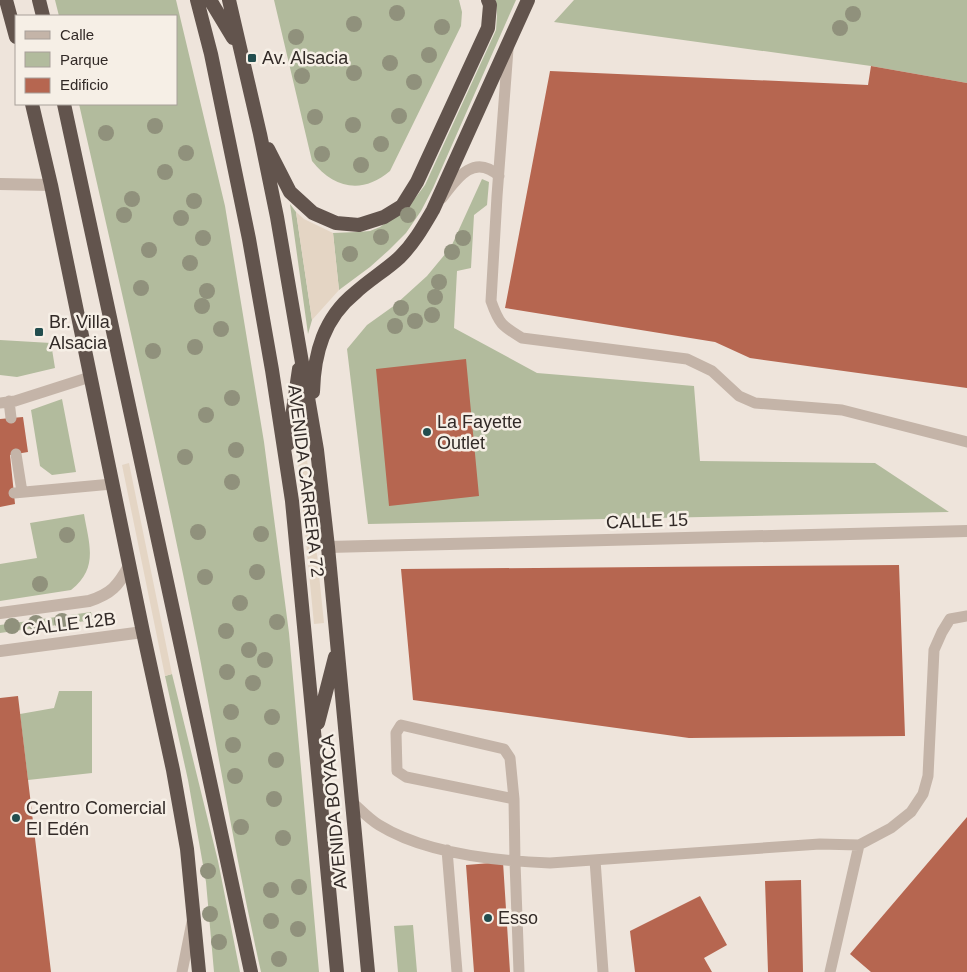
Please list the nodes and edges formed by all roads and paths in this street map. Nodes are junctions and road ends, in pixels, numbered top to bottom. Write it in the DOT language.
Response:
graph roads {
  1 [pos="6,0"];
  2 [pos="39,0"];
  3 [pos="197,0"];
  4 [pos="210,0"];
  5 [pos="229,0"];
  6 [pos="488,0"];
  7 [pos="528,0"];
  8 [pos="0,11"];
  9 [pos="43,15"];
  10 [pos="15,31"];
  11 [pos="15,33"];
  12 [pos="508,45"];
  13 [pos="240,49"];
  14 [pos="32,105"];
  15 [pos="64,105"];
  16 [pos="260,134"];
  17 [pos="499,176"];
  18 [pos="0,184"];
  19 [pos="51,186"];
  20 [pos="433,210"];
  21 [pos="301,356"];
  22 [pos="90,376"];
  23 [pos="5,402"];
  24 [pos="11,418"];
  25 [pos="967,442"];
  26 [pos="317,450"];
  27 [pos="16,454"];
  28 [pos="286,457"];
  29 [pos="112,484"];
  30 [pos="967,531"];
  31 [pos="328,546"];
  32 [pos="129,566"];
  33 [pos="0,613"];
  34 [pos="967,616"];
  35 [pos="143,632"];
  36 [pos="338,649"];
  37 [pos="0,651"];
  38 [pos="315,734"];
  39 [pos="514,799"];
  40 [pos="352,802"];
  41 [pos="860,845"];
  42 [pos="447,850"];
  43 [pos="595,860"];
  44 [pos="515,862"];
  45 [pos="194,911"];
  46 [pos="182,972"];
  47 [pos="200,972"];
  48 [pos="251,972"];
  49 [pos="337,972"];
  50 [pos="368,972"];
  51 [pos="457,972"];
  52 [pos="520,972"];
  53 [pos="603,972"];
  54 [pos="830,972"];
  1 -- 10 [label="highway"];
  2 -- 9 [label="highway"];
  3 -- 28 [label="highway, AVENIDA CARRERA 72"];
  4 -- 13 [label="highway"];
  5 -- 13 [label="highway, AVENIDA CARRERA 72"];
  6 -- 16 [label="highway"];
  7 -- 12 [label="highway"];
  8 -- 11 [label="highway"];
  12 -- 17 [label="lane"];
  12 -- 20 [label="highway"];
  13 -- 16 [label="highway, AVENIDA CARRERA 72"];
  14 -- 19 [label="highway"];
  15 -- 48 [label="highway"];
  16 -- 21 [label="highway, AVENIDA CARRERA 72"];
  17 -- 20 [label="lane"];
  17 -- 25 [label="lane"];
  18 -- 19 [label="street"];
  19 -- 22 [label="highway"];
  20 -- 26 [label="highway"];
  21 -- 26 [label="highway, AVENIDA CARRERA 72"];
  21 -- 28 [label="highway"];
  22 -- 23 [label="lane"];
  22 -- 29 [label="highway"];
  23 -- 24 [label="lane"];
  26 -- 31 [label="highway, AVENIDA CARRERA 72"];
  27 -- 29 [label="lane"];
  28 -- 38 [label="highway, AVENIDA CARRERA 72"];
  29 -- 32 [label="highway"];
  30 -- 31 [label="street, CALLE 15"];
  31 -- 36 [label="highway, AVENIDA CARRERA 72"];
  32 -- 33 [label="street, CALLE 12B"];
  32 -- 35 [label="highway"];
  34 -- 41 [label="lane"];
  35 -- 37 [label="street, CALLE 12B"];
  35 -- 45 [label="highway"];
  36 -- 38 [label="highway"];
  36 -- 40 [label="highway, AVENIDA BOYACA"];
  38 -- 49 [label="highway, AVENIDA CARRERA 72"];
  39 -- 39 [label="lane"];
  39 -- 44 [label="lane"];
  40 -- 42 [label="lane"];
  40 -- 50 [label="highway, AVENIDA BOYACA"];
  41 -- 43 [label="lane"];
  41 -- 54 [label="lane"];
  42 -- 44 [label="lane"];
  42 -- 51 [label="lane"];
  43 -- 44 [label="lane"];
  43 -- 53 [label="lane"];
  44 -- 52 [label="lane"];
  45 -- 46 [label="lane"];
  45 -- 47 [label="highway"];
}
